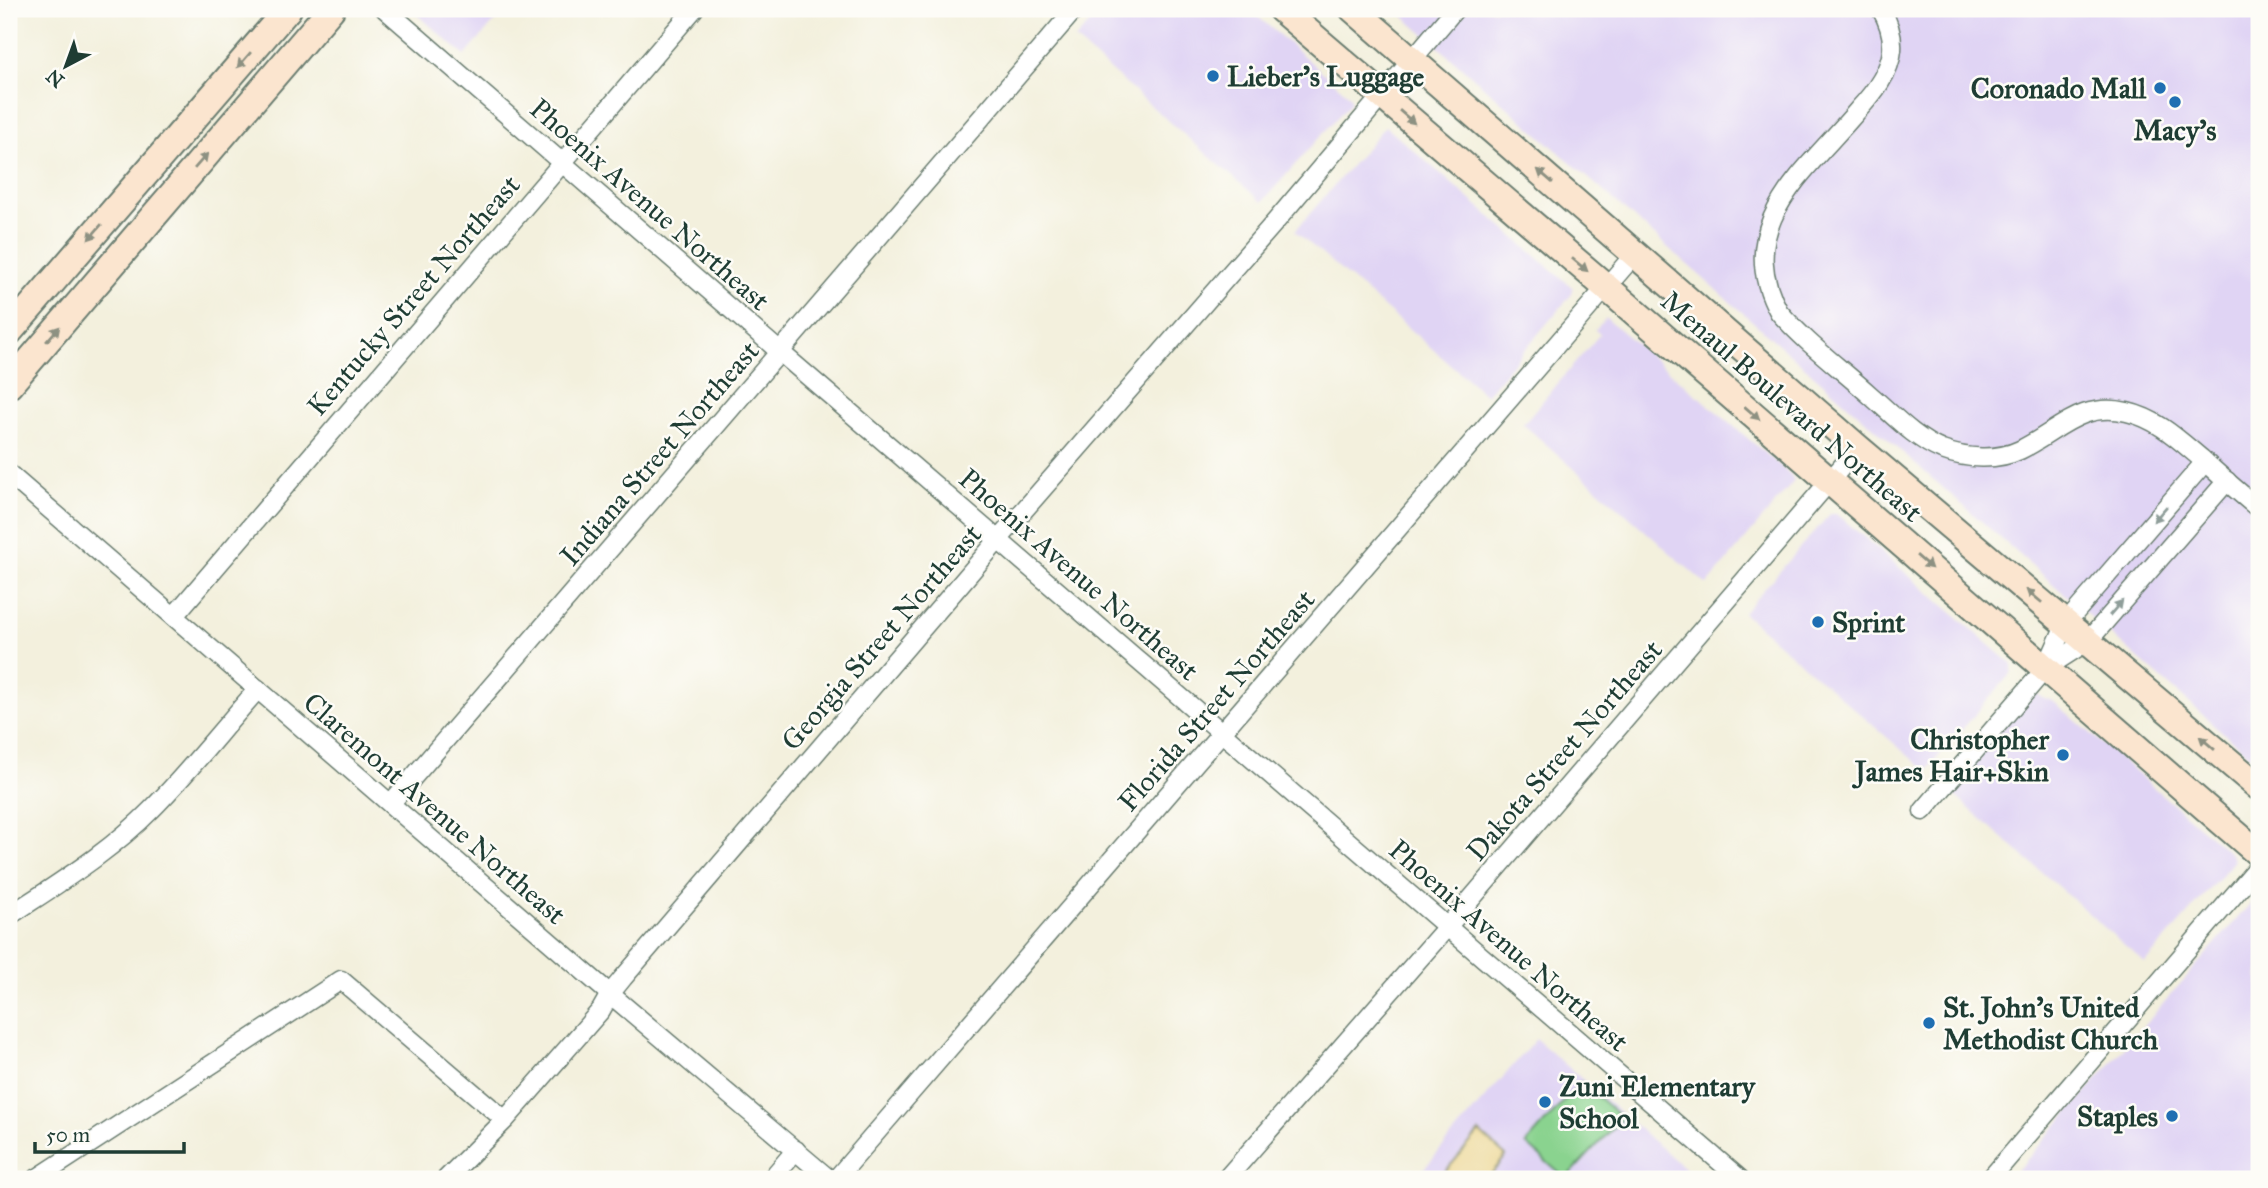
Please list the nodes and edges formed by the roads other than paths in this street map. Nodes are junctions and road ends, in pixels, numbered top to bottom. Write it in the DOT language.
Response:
graph roads {
  1 [pos="288,9"];
  2 [pos="331,9"];
  3 [pos="385,9"];
  4 [pos="694,9"];
  5 [pos="1075,9"];
  6 [pos="1281,9"];
  7 [pos="1353,9"];
  8 [pos="1455,9"];
  9 [pos="1881,9"];
  10 [pos="1412,59"];
  11 [pos="1381,95"];
  12 [pos="561,162"];
  13 [pos="1634,255"];
  14 [pos="1606,287"];
  15 [pos="9,331"];
  16 [pos="780,352"];
  17 [pos="9,385"];
  18 [pos="1858,448"];
  19 [pos="2205,462"];
  20 [pos="9,474"];
  21 [pos="1830,481"];
  22 [pos="2227,481"];
  23 [pos="2259,509"];
  24 [pos="999,540"];
  25 [pos="173,616"];
  26 [pos="2066,623"];
  27 [pos="2088,641"];
  28 [pos="2046,668"];
  29 [pos="258,689"];
  30 [pos="1223,733"];
  31 [pos="2259,787"];
  32 [pos="391,803"];
  33 [pos="1923,811"];
  34 [pos="2259,854"];
  35 [pos="2259,866"];
  36 [pos="9,916"];
  37 [pos="1447,927"];
  38 [pos="610,994"];
  39 [pos="505,1120"];
  40 [pos="796,1150"];
  41 [pos="36,1179"];
  42 [pos="446,1179"];
  43 [pos="771,1179"];
  44 [pos="829,1179"];
  45 [pos="836,1179"];
  46 [pos="1226,1179"];
  47 [pos="1740,1179"];
  48 [pos="1990,1179"];
  1 -- 15 [label="main road, one-way"];
  17 -- 2 [label="main road, one-way"];
  3 -- 12 [label="street, Phoenix Avenue Northeast"];
  4 -- 12 [label="street, Kentucky Street Northeast"];
  5 -- 16 [label="street, Indiana Street Northeast"];
  6 -- 11 [label="main road, Menaul Boulevard Northeast"];
  7 -- 10 [label="main road, Menaul Boulevard Northeast"];
  8 -- 10 [label="street, Georgia Street Northeast"];
  9 -- 19 [label="street"];
  10 -- 11 [label="street, Georgia Street Northeast"];
  13 -- 10 [label="main road, Menaul Boulevard Northeast, one-way"];
  11 -- 14 [label="main road, Menaul Boulevard Northeast, one-way"];
  11 -- 24 [label="street, Georgia Street Northeast"];
  12 -- 16 [label="street, Phoenix Avenue Northeast"];
  12 -- 25 [label="street, Kentucky Street Northeast"];
  13 -- 14 [label="street, Florida Street Northeast"];
  13 -- 18 [label="main road, Menaul Boulevard Northeast"];
  14 -- 21 [label="main road, Menaul Boulevard Northeast, one-way"];
  14 -- 30 [label="street, Florida Street Northeast"];
  16 -- 24 [label="street, Phoenix Avenue Northeast"];
  16 -- 32 [label="street, Indiana Street Northeast"];
  18 -- 21 [label="street, Dakota Street Northeast"];
  26 -- 18 [label="main road, Menaul Boulevard Northeast, one-way"];
  19 -- 22 [label="street"];
  19 -- 26 [label="street, one-way"];
  20 -- 25 [label="street, Claremont Avenue Northeast"];
  21 -- 28 [label="main road, Menaul Boulevard Northeast, one-way"];
  21 -- 37 [label="street, Dakota Street Northeast"];
  22 -- 23 [label="street"];
  27 -- 22 [label="street, one-way"];
  24 -- 30 [label="street, Phoenix Avenue Northeast"];
  24 -- 38 [label="street, Georgia Street Northeast"];
  25 -- 29 [label="street, Claremont Avenue Northeast"];
  26 -- 27 [label="main road, Menaul Boulevard Northeast"];
  26 -- 28 [label="street"];
  27 -- 28 [label="street"];
  31 -- 27 [label="main road, Menaul Boulevard Northeast, one-way"];
  28 -- 33 [label="street"];
  28 -- 34 [label="main road, Menaul Boulevard Northeast"];
  29 -- 32 [label="street, Claremont Avenue Northeast"];
  29 -- 36 [label="street"];
  30 -- 37 [label="street, Phoenix Avenue Northeast"];
  30 -- 45 [label="street, Florida Street Northeast"];
  32 -- 38 [label="street, Claremont Avenue Northeast"];
  35 -- 48 [label="street"];
  37 -- 46 [label="street, Dakota Street Northeast"];
  37 -- 47 [label="street, Phoenix Avenue Northeast"];
  38 -- 39 [label="street, Georgia Street Northeast"];
  38 -- 40 [label="street, Claremont Avenue Northeast"];
  39 -- 41 [label="street"];
  39 -- 42 [label="street, Georgia Street Northeast"];
  40 -- 43 [label="street"];
  40 -- 44 [label="street, Claremont Avenue Northeast"];
}
